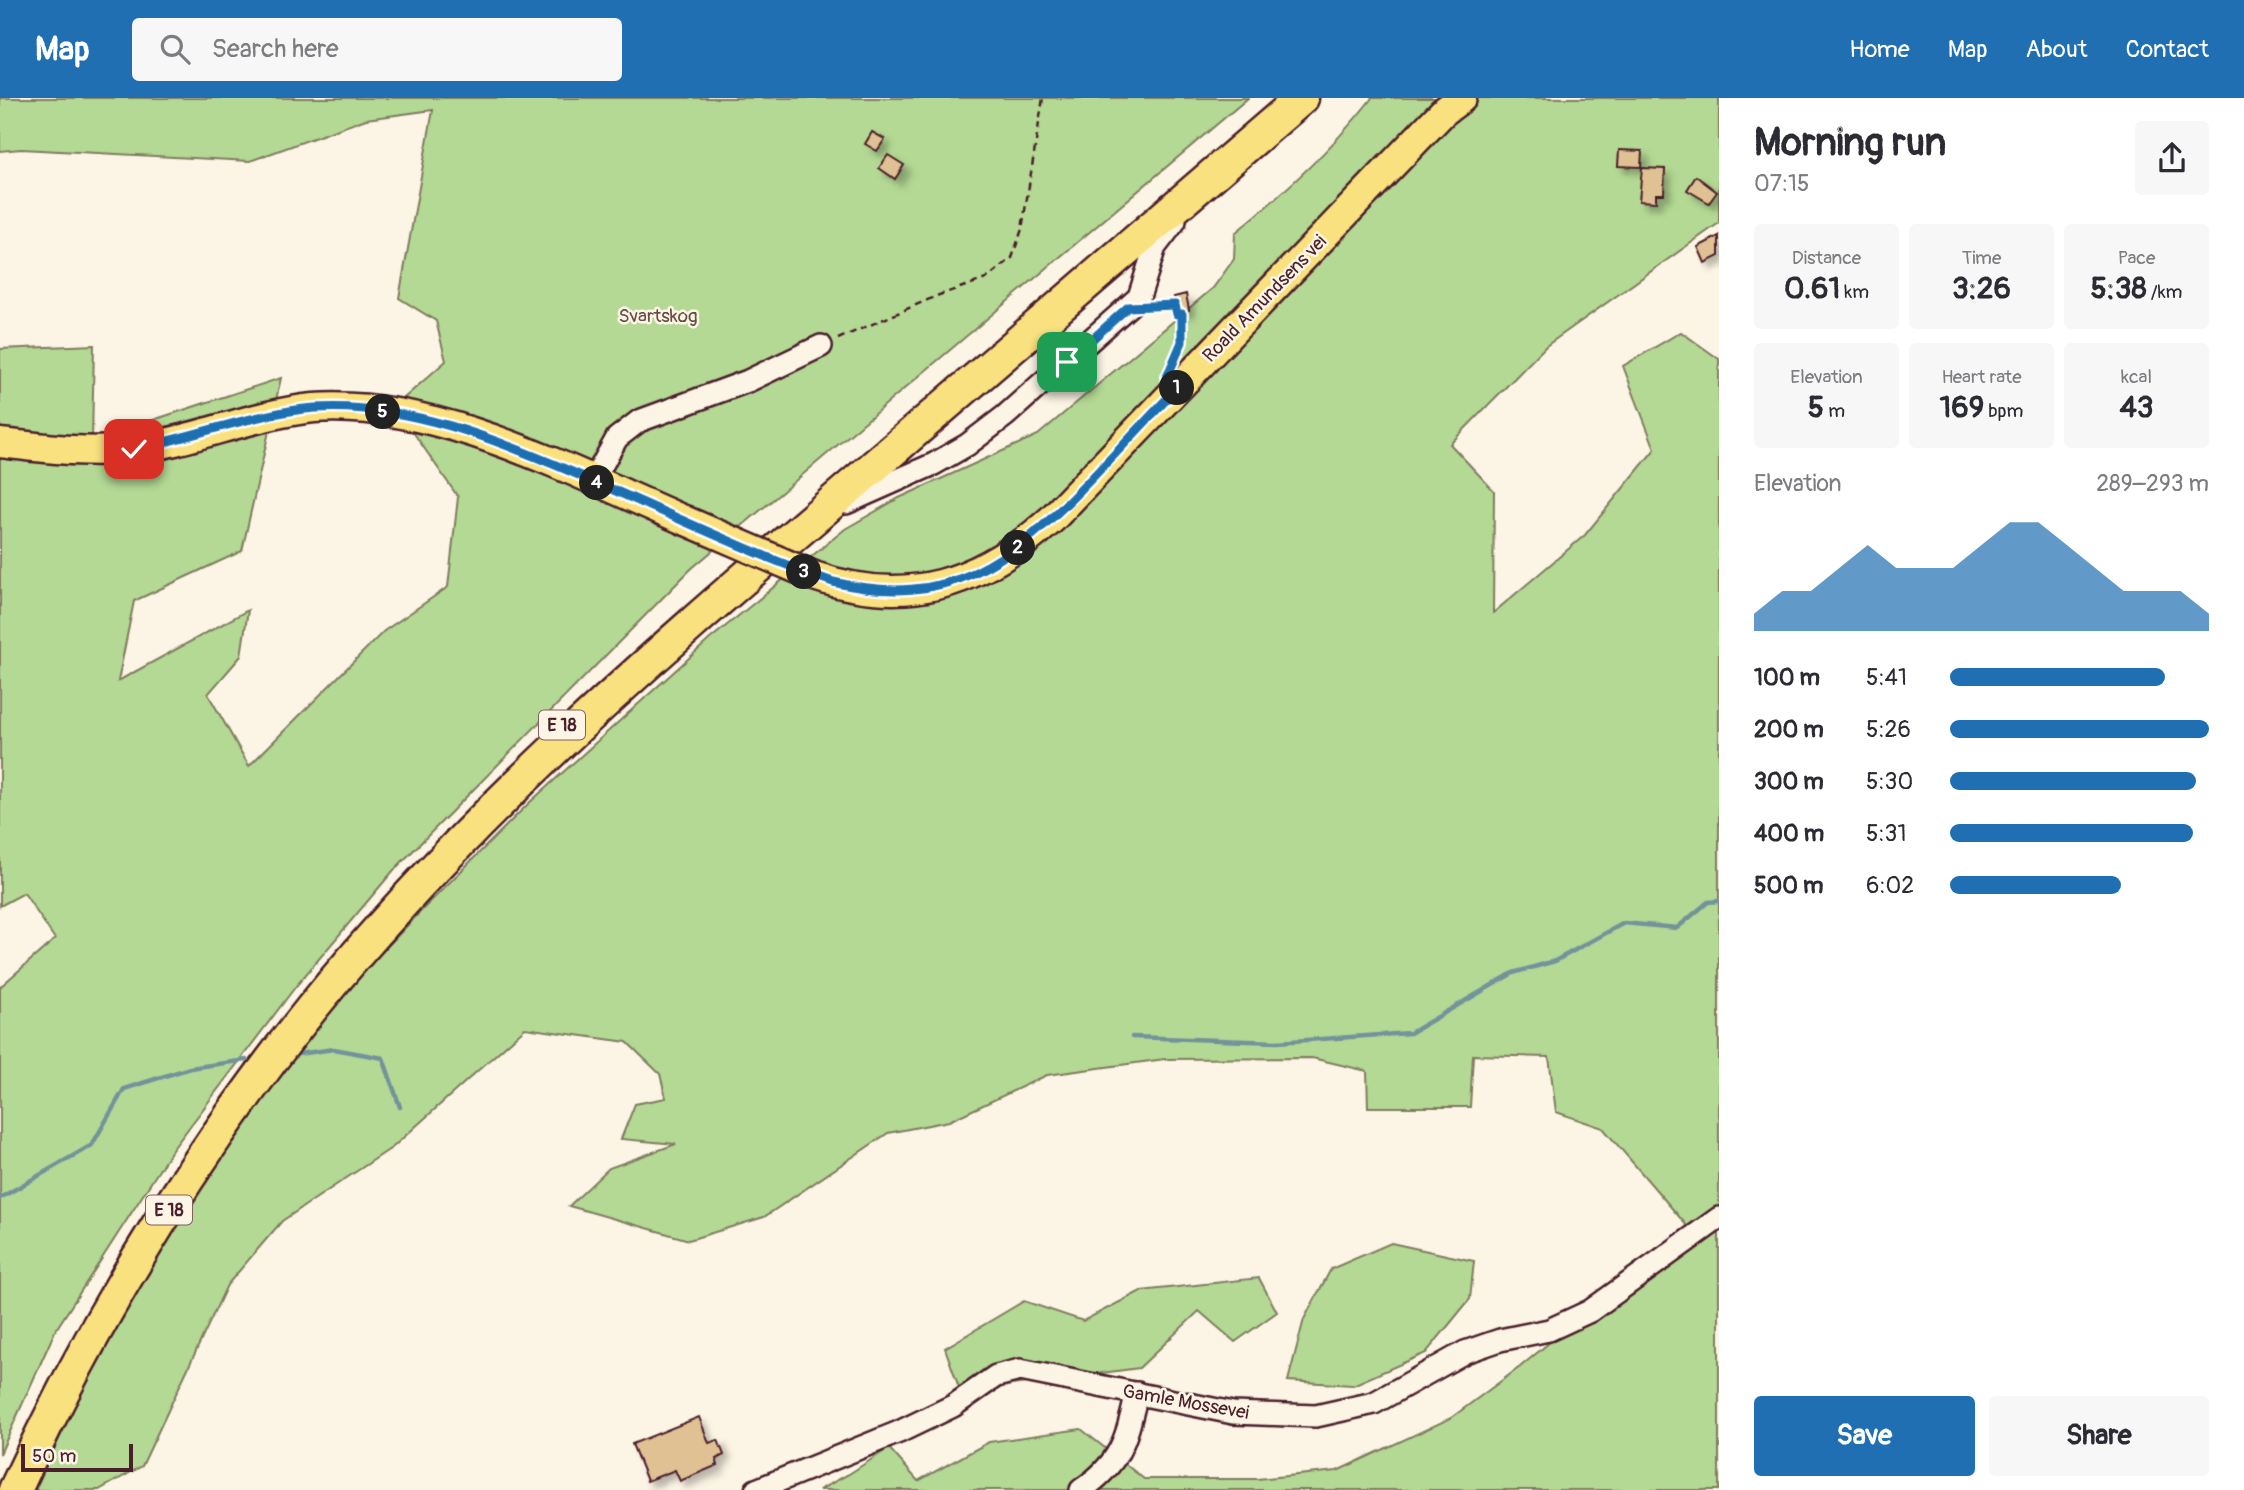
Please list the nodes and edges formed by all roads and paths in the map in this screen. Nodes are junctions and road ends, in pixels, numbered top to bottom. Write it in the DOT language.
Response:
graph roads {
  1 [pos="1043,98"];
  2 [pos="1281,98"];
  3 [pos="1302,98"];
  4 [pos="1462,98"];
  5 [pos="1224,165"];
  6 [pos="1128,307"];
  7 [pos="821,346"];
  8 [pos="1177,388"];
  9 [pos="0,443"];
  10 [pos="593,481"];
  11 [pos="812,519"];
  12 [pos="1719,1218"];
  13 [pos="1137,1393"];
  14 [pos="1,1490"];
  15 [pos="15,1490"];
  16 [pos="756,1490"];
  17 [pos="1081,1490"];
  1 -- 7 [label="path"];
  2 -- 14 [label="highway, E 18"];
  3 -- 5 [label="highway, E 18"];
  4 -- 8 [label="main road, Roald Amundsens vei"];
  5 -- 6 [label="street"];
  5 -- 11 [label="highway, E 18"];
  6 -- 8 [label="path"];
  6 -- 11 [label="street"];
  7 -- 10 [label="street"];
  8 -- 10 [label="main road, Roald Amundsens vei, bridge"];
  9 -- 10 [label="main road, Roald Amundsens vei"];
  11 -- 15 [label="highway, E 18"];
  12 -- 13 [label="street, Gamle Mossevei"];
  13 -- 16 [label="street, Gamle Mossevei"];
  13 -- 17 [label="street"];
}
